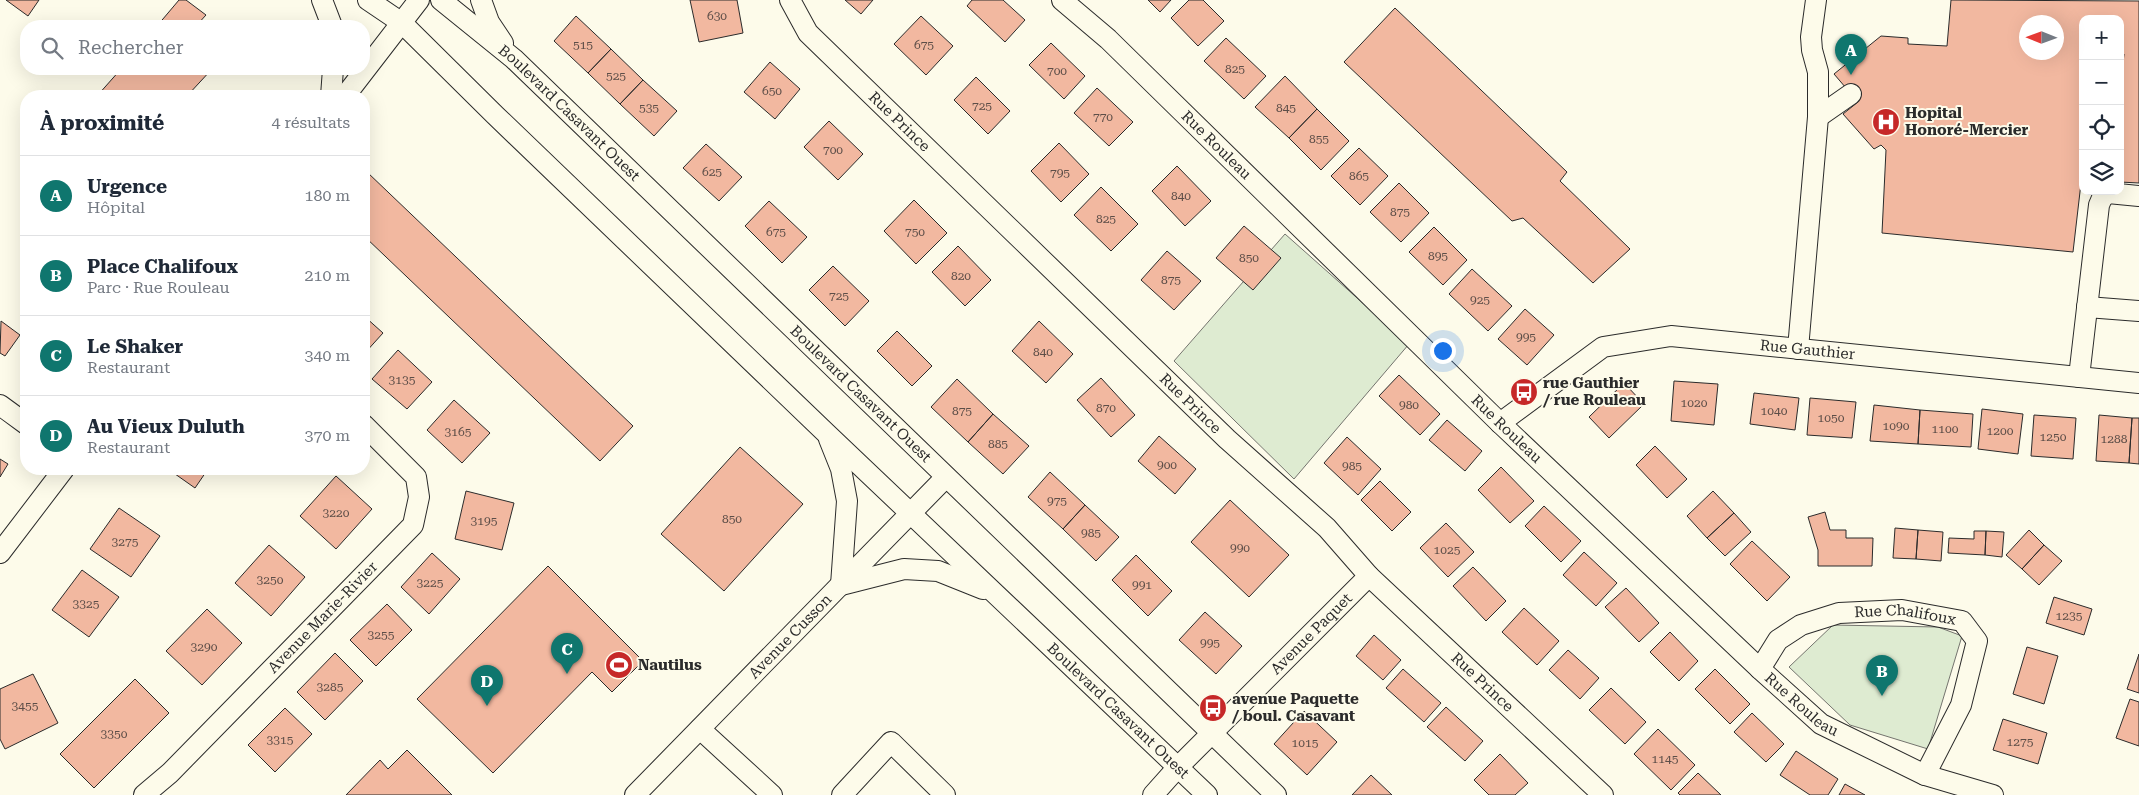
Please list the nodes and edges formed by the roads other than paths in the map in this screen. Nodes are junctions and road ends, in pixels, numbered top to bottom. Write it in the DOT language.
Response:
graph roads {
  1 [pos="322,0"];
  2 [pos="368,0"];
  3 [pos="419,0"];
  4 [pos="441,0"];
  5 [pos="481,0"];
  6 [pos="790,0"];
  7 [pos="1062,0"];
  8 [pos="1816,0"];
  9 [pos="330,20"];
  10 [pos="402,23"];
  11 [pos="514,59"];
  12 [pos="370,64"];
  13 [pos="333,75"];
  14 [pos="361,75"];
  15 [pos="331,90"];
  16 [pos="350,90"];
  17 [pos="1851,94"];
  18 [pos="1818,117"];
  19 [pos="2139,196"];
  20 [pos="2087,307"];
  21 [pos="2139,311"];
  22 [pos="1798,349"];
  23 [pos="2079,377"];
  24 [pos="2139,383"];
  25 [pos="0,405"];
  26 [pos="20,420"];
  27 [pos="1500,423"];
  28 [pos="370,431"];
  29 [pos="826,433"];
  30 [pos="59,475"];
  31 [pos="946,477"];
  32 [pos="910,513"];
  33 [pos="0,553"];
  34 [pos="1369,576"];
  35 [pos="841,584"];
  36 [pos="994,593"];
  37 [pos="1760,670"];
  38 [pos="700,729"];
  39 [pos="1212,733"];
  40 [pos="1178,767"];
  41 [pos="1925,775"];
  42 [pos="144,795"];
  43 [pos="635,795"];
  44 [pos="772,795"];
  45 [pos="842,795"];
  46 [pos="945,795"];
  47 [pos="1153,795"];
  48 [pos="1206,795"];
  49 [pos="1276,795"];
  50 [pos="1603,795"];
  51 [pos="1993,795"];
  1 -- 9 [label="street"];
  2 -- 10 [label="street, Boulevard Casavant Ouest"];
  3 -- 10 [label="street"];
  4 -- 11 [label="street, Boulevard Casavant Ouest"];
  5 -- 11 [label="street"];
  6 -- 34 [label="street, Rue Prince"];
  7 -- 27 [label="street, Rue Rouleau"];
  8 -- 18 [label="street"];
  10 -- 12 [label="street"];
  10 -- 29 [label="street, Boulevard Casavant Ouest"];
  11 -- 31 [label="street, Boulevard Casavant Ouest"];
  13 -- 15 [label="street"];
  14 -- 16 [label="street"];
  17 -- 18 [label="street"];
  18 -- 22 [label="street"];
  19 -- 20 [label="street"];
  20 -- 21 [label="street"];
  20 -- 23 [label="street"];
  22 -- 23 [label="street, Rue Gauthier"];
  22 -- 27 [label="street, Rue Gauthier"];
  23 -- 24 [label="street, Rue Gauthier"];
  25 -- 26 [label="street"];
  27 -- 37 [label="street, Rue Rouleau"];
  28 -- 42 [label="street, Avenue Marie-Rivier"];
  29 -- 32 [label="street, Boulevard Casavant Ouest"];
  29 -- 35 [label="street"];
  30 -- 33 [label="street"];
  31 -- 32 [label="street, Avenue Cusson"];
  31 -- 39 [label="street, Boulevard Casavant Ouest"];
  32 -- 35 [label="street, Avenue Cusson"];
  32 -- 36 [label="street, Boulevard Casavant Ouest"];
  34 -- 39 [label="street, Avenue Paquet"];
  34 -- 50 [label="street, Rue Prince"];
  35 -- 36 [label="street"];
  35 -- 38 [label="street, Avenue Cusson"];
  36 -- 40 [label="street, Boulevard Casavant Ouest"];
  37 -- 41 [label="street, Rue Rouleau"];
  37 -- 41 [label="street, Rue Chalifoux"];
  38 -- 43 [label="street, Avenue Cusson"];
  38 -- 44 [label="street"];
  39 -- 40 [label="street, Avenue Paquet"];
  39 -- 49 [label="street, Boulevard Casavant Ouest"];
  40 -- 47 [label="street, Avenue Paquet"];
  40 -- 48 [label="street, Boulevard Casavant Ouest"];
  41 -- 51 [label="street, Rue Rouleau"];
  45 -- 46 [label="street"];
}
